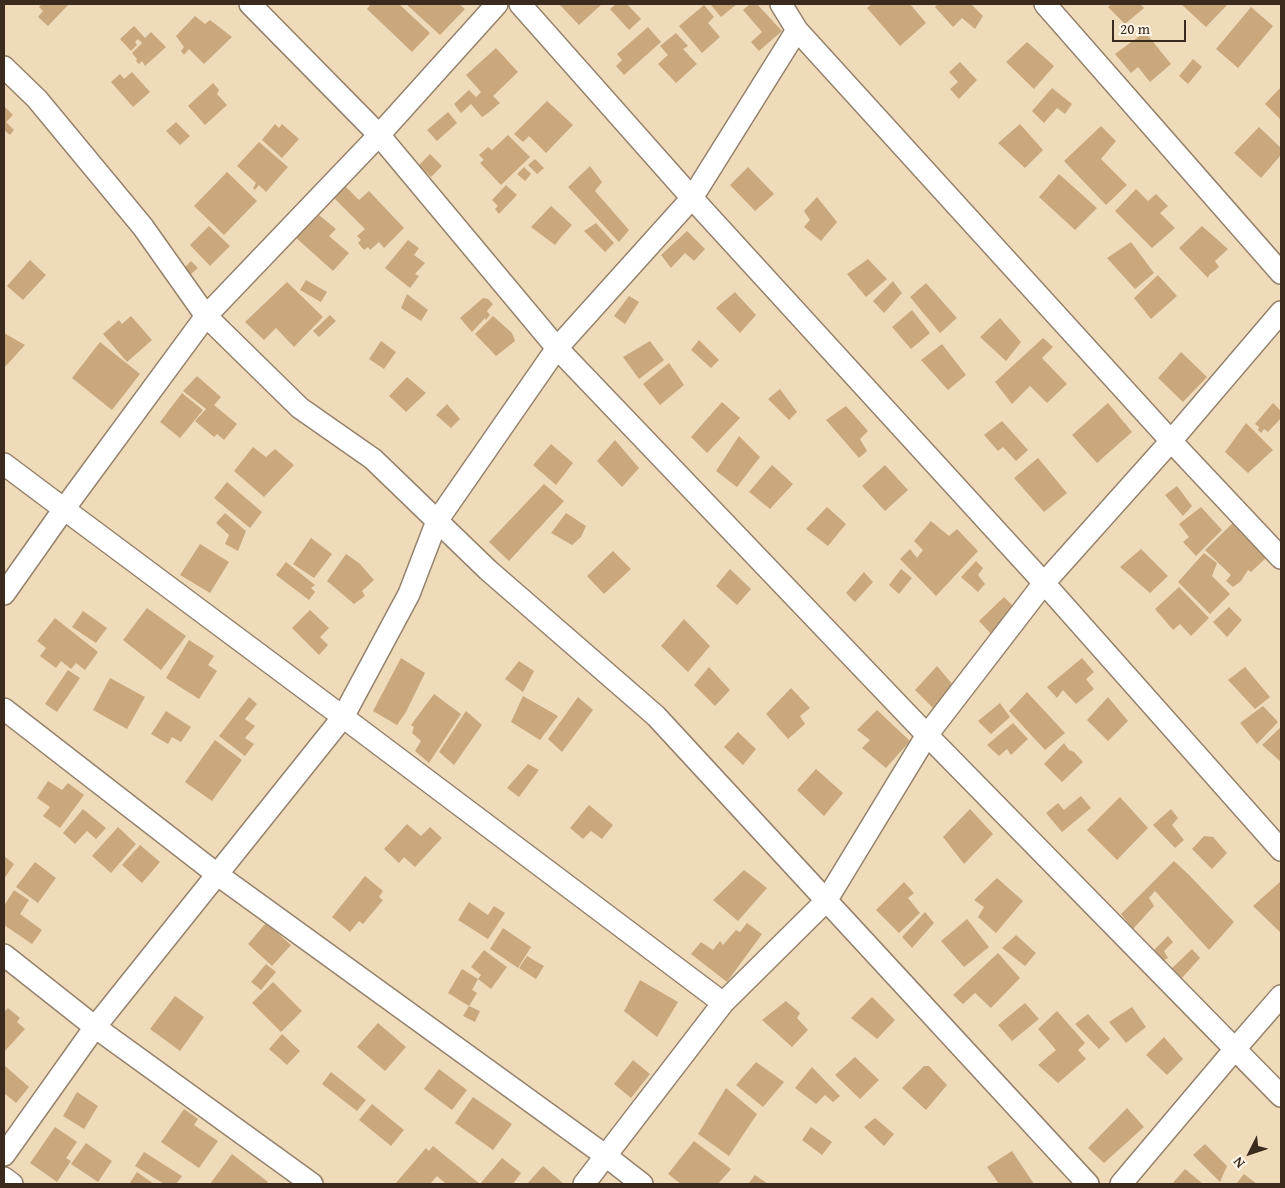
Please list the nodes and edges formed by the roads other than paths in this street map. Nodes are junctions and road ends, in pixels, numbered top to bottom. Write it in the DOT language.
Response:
graph roads {
  1 [pos="250,4"];
  2 [pos="497,4"];
  3 [pos="520,4"];
  4 [pos="781,4"];
  5 [pos="1045,4"];
  6 [pos="797,30"];
  7 [pos="4,68"];
  8 [pos="379,135"];
  9 [pos="692,198"];
  10 [pos="1281,273"];
  11 [pos="1281,312"];
  12 [pos="206,316"];
  13 [pos="557,348"];
  14 [pos="1171,440"];
  15 [pos="4,464"];
  16 [pos="64,509"];
  17 [pos="437,522"];
  18 [pos="1281,558"];
  19 [pos="1044,583"];
  20 [pos="4,594"];
  21 [pos="4,709"];
  22 [pos="343,717"];
  23 [pos="927,735"];
  24 [pos="1281,850"];
  25 [pos="218,874"];
  26 [pos="826,901"];
  27 [pos="4,955"];
  28 [pos="1281,996"];
  29 [pos="723,1004"];
  30 [pos="95,1027"];
  31 [pos="1234,1049"];
  32 [pos="1281,1096"];
  33 [pos="4,1155"];
  34 [pos="606,1156"];
  35 [pos="4,1178"];
  36 [pos="12,1184"];
  37 [pos="312,1184"];
  38 [pos="584,1184"];
  39 [pos="642,1184"];
  40 [pos="1088,1184"];
  41 [pos="1121,1184"];
  1 -- 8 [label="street"];
  2 -- 8 [label="street"];
  3 -- 9 [label="street"];
  4 -- 6 [label="street"];
  5 -- 10 [label="street"];
  6 -- 9 [label="street"];
  6 -- 14 [label="street"];
  7 -- 12 [label="street"];
  8 -- 12 [label="street"];
  8 -- 13 [label="street"];
  9 -- 13 [label="street"];
  9 -- 19 [label="street"];
  11 -- 14 [label="street"];
  12 -- 16 [label="street"];
  12 -- 17 [label="street"];
  13 -- 17 [label="street"];
  13 -- 23 [label="street"];
  14 -- 18 [label="street"];
  14 -- 19 [label="street"];
  15 -- 16 [label="street"];
  16 -- 20 [label="street"];
  16 -- 22 [label="street"];
  17 -- 22 [label="street"];
  17 -- 26 [label="street"];
  19 -- 23 [label="street"];
  19 -- 24 [label="street"];
  21 -- 25 [label="street"];
  22 -- 25 [label="street"];
  22 -- 29 [label="street"];
  23 -- 26 [label="street"];
  23 -- 31 [label="street"];
  25 -- 30 [label="street"];
  25 -- 34 [label="street"];
  26 -- 29 [label="street"];
  26 -- 40 [label="street"];
  27 -- 30 [label="street"];
  28 -- 31 [label="street"];
  29 -- 34 [label="street"];
  30 -- 33 [label="street"];
  30 -- 37 [label="street"];
  31 -- 32 [label="street"];
  31 -- 41 [label="street"];
  34 -- 38 [label="street"];
  34 -- 39 [label="street"];
  35 -- 36 [label="street"];
}
